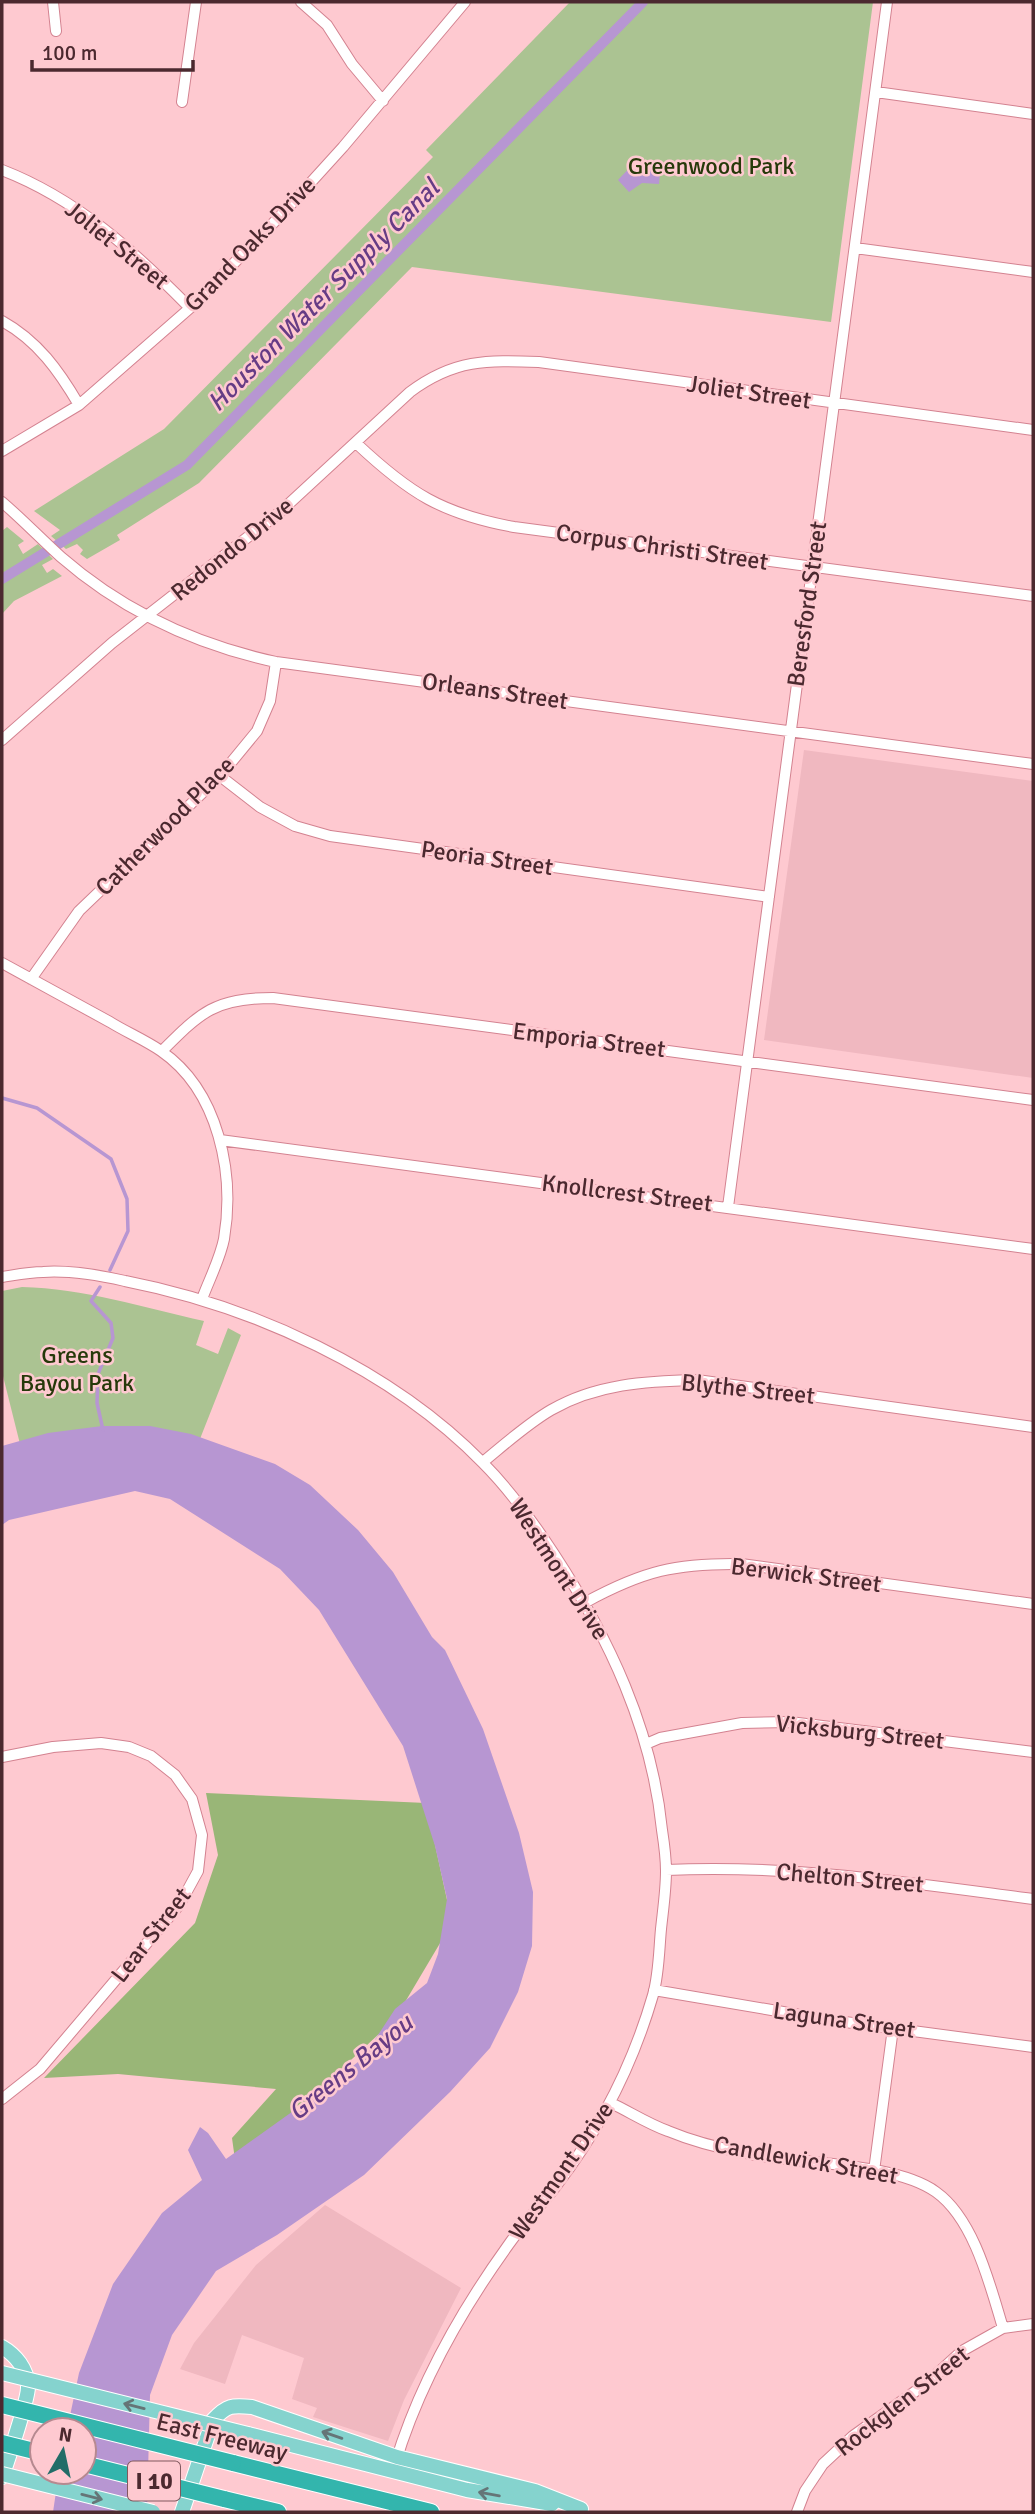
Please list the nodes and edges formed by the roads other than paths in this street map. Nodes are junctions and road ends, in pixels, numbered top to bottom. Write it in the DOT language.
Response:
graph roads {
  1 [pos="52,2"];
  2 [pos="196,2"];
  3 [pos="301,2"];
  4 [pos="465,2"];
  5 [pos="887,2"];
  6 [pos="56,31"];
  7 [pos="876,92"];
  8 [pos="383,101"];
  9 [pos="182,102"];
  10 [pos="1033,114"];
  11 [pos="2,170"];
  12 [pos="855,248"];
  13 [pos="1033,272"];
  14 [pos="190,308"];
  15 [pos="2,321"];
  16 [pos="465,365"];
  17 [pos="834,404"];
  18 [pos="79,405"];
  19 [pos="1033,430"];
  20 [pos="356,443"];
  21 [pos="2,451"];
  22 [pos="2,502"];
  23 [pos="813,567"];
  24 [pos="1033,596"];
  25 [pos="147,616"];
  26 [pos="276,662"];
  27 [pos="790,731"];
  28 [pos="2,740"];
  29 [pos="1033,764"];
  30 [pos="220,775"];
  31 [pos="769,897"];
  32 [pos="2,963"];
  33 [pos="31,979"];
  34 [pos="162,1051"];
  35 [pos="747,1060"];
  36 [pos="1033,1100"];
  37 [pos="220,1140"];
  38 [pos="728,1207"];
  39 [pos="1033,1249"];
  40 [pos="2,1277"];
  41 [pos="202,1299"];
  42 [pos="1033,1427"];
  43 [pos="483,1462"];
  44 [pos="586,1602"];
  45 [pos="1033,1604"];
  46 [pos="646,1744"];
  47 [pos="1033,1752"];
  48 [pos="2,1757"];
  49 [pos="666,1870"];
  50 [pos="1033,1899"];
  51 [pos="654,1990"];
  52 [pos="893,2028"];
  53 [pos="1033,2047"];
  54 [pos="2,2099"];
  55 [pos="611,2103"];
  56 [pos="874,2171"];
  57 [pos="1033,2324"];
  58 [pos="1003,2328"];
  59 [pos="2,2347"];
  60 [pos="2,2373"];
  61 [pos="2,2405"];
  62 [pos="2,2443"];
  63 [pos="28,2450"];
  64 [pos="397,2457"];
  65 [pos="98,2467"];
  66 [pos="393,2472"];
  67 [pos="2,2476"];
  68 [pos="588,2511"];
  69 [pos="153,2512"];
  70 [pos="182,2512"];
  71 [pos="278,2512"];
  72 [pos="430,2512"];
  73 [pos="797,2512"];
  1 -- 6 [label="street"];
  2 -- 9 [label="street"];
  3 -- 8 [label="street"];
  4 -- 8 [label="street, Grand Oaks Drive"];
  5 -- 7 [label="street, Beresford Street"];
  7 -- 10 [label="street"];
  7 -- 12 [label="street, Beresford Street"];
  8 -- 14 [label="street, Grand Oaks Drive"];
  11 -- 14 [label="street, Joliet Street"];
  12 -- 13 [label="street"];
  12 -- 17 [label="street, Beresford Street"];
  14 -- 18 [label="street, Grand Oaks Drive"];
  15 -- 18 [label="street"];
  16 -- 17 [label="street, Joliet Street"];
  16 -- 20 [label="street, Redondo Drive"];
  17 -- 19 [label="street, Joliet Street"];
  17 -- 23 [label="street, Beresford Street"];
  18 -- 21 [label="street, Grand Oaks Drive"];
  20 -- 23 [label="street, Corpus Christi Street"];
  20 -- 25 [label="street, Redondo Drive"];
  22 -- 25 [label="street, Orleans Street"];
  23 -- 24 [label="street, Corpus Christi Street"];
  23 -- 27 [label="street, Beresford Street"];
  25 -- 26 [label="street, Orleans Street"];
  25 -- 28 [label="street, Redondo Drive"];
  26 -- 27 [label="street, Orleans Street"];
  26 -- 30 [label="street, Catherwood Place"];
  27 -- 29 [label="street, Orleans Street"];
  27 -- 31 [label="street, Beresford Street"];
  30 -- 31 [label="street, Peoria Street"];
  30 -- 33 [label="street, Catherwood Place"];
  31 -- 35 [label="street, Beresford Street"];
  32 -- 33 [label="street"];
  33 -- 34 [label="street"];
  34 -- 35 [label="street, Emporia Street"];
  34 -- 37 [label="street"];
  35 -- 36 [label="street, Emporia Street"];
  35 -- 38 [label="street, Beresford Street"];
  37 -- 38 [label="street, Knollcrest Street"];
  37 -- 41 [label="street"];
  38 -- 39 [label="street, Knollcrest Street"];
  40 -- 41 [label="street, Westmont Drive"];
  41 -- 43 [label="street, Westmont Drive"];
  42 -- 43 [label="street, Blythe Street"];
  43 -- 44 [label="street, Westmont Drive"];
  44 -- 45 [label="street, Berwick Street"];
  44 -- 46 [label="street, Westmont Drive"];
  46 -- 47 [label="street, Vicksburg Street"];
  46 -- 49 [label="street, Westmont Drive"];
  48 -- 54 [label="street, Lear Street"];
  49 -- 50 [label="street, Chelton Street"];
  49 -- 51 [label="street, Westmont Drive"];
  51 -- 52 [label="street, Laguna Street"];
  51 -- 55 [label="street, Westmont Drive"];
  52 -- 53 [label="street, Laguna Street"];
  52 -- 56 [label="street"];
  55 -- 56 [label="street, Candlewick Street"];
  55 -- 64 [label="street, Westmont Drive"];
  56 -- 58 [label="street, Candlewick Street"];
  57 -- 58 [label="street, Rockglen Street"];
  58 -- 73 [label="street, Rockglen Street"];
  59 -- 67 [label="main road"];
  66 -- 60 [label="main road, one-way, bridge"];
  61 -- 72 [label="highway, East Freeway / I 10, bridge"];
  62 -- 63 [label="highway, bridge"];
  64 -- 66 [label="street, Westmont Drive"];
  64 -- 68 [label="main road"];
  64 -- 70 [label="main road, one-way"];
  65 -- 71 [label="highway, I 10, bridge"];
  68 -- 66 [label="main road, one-way"];
  67 -- 69 [label="main road, one-way, bridge"];
}
